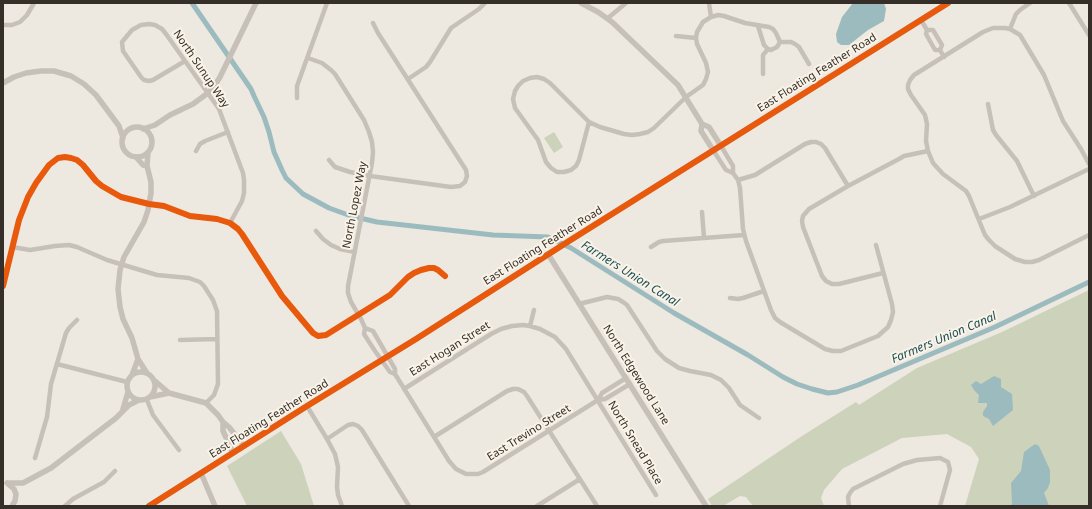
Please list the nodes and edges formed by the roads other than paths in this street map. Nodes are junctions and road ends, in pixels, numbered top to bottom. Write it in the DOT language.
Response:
graph roads {
  1 [pos="34,3"];
  2 [pos="256,3"];
  3 [pos="327,3"];
  4 [pos="485,3"];
  5 [pos="581,3"];
  6 [pos="626,3"];
  7 [pos="709,3"];
  8 [pos="948,3"];
  9 [pos="1030,3"];
  10 [pos="1069,3"];
  11 [pos="711,17"];
  12 [pos="608,18"];
  13 [pos="921,20"];
  14 [pos="373,23"];
  15 [pos="3,25"];
  16 [pos="758,26"];
  17 [pos="1010,29"];
  18 [pos="927,30"];
  19 [pos="1089,35"];
  20 [pos="676,36"];
  21 [pos="696,38"];
  22 [pos="780,42"];
  23 [pos="768,49"];
  24 [pos="940,50"];
  25 [pos="944,57"];
  26 [pos="308,58"];
  27 [pos="185,61"];
  28 [pos="809,64"];
  29 [pos="763,74"];
  30 [pos="408,79"];
  31 [pos="3,83"];
  32 [pos="208,93"];
  33 [pos="686,97"];
  34 [pos="297,98"];
  35 [pos="988,104"];
  36 [pos="589,122"];
  37 [pos="702,124"];
  38 [pos="155,125"];
  39 [pos="119,126"];
  40 [pos="134,128"];
  41 [pos="143,129"];
  42 [pos="228,132"];
  43 [pos="123,138"];
  44 [pos="152,139"];
  45 [pos="721,146"];
  46 [pos="196,150"];
  47 [pos="713,150"];
  48 [pos="928,151"];
  49 [pos="148,152"];
  50 [pos="136,157"];
  51 [pos="329,160"];
  52 [pos="1089,164"];
  53 [pos="147,166"];
  54 [pos="1089,169"];
  55 [pos="733,172"];
  56 [pos="370,176"];
  57 [pos="738,180"];
  58 [pos="848,186"];
  59 [pos="1034,196"];
  60 [pos="149,204"];
  61 [pos="702,212"];
  62 [pos="979,219"];
  63 [pos="230,223"];
  64 [pos="316,231"];
  65 [pos="744,235"];
  66 [pos="1089,235"];
  67 [pos="704,238"];
  68 [pos="876,245"];
  69 [pos="12,246"];
  70 [pos="651,247"];
  71 [pos="355,252"];
  72 [pos="550,253"];
  73 [pos="122,264"];
  74 [pos="883,272"];
  75 [pos="445,276"];
  76 [pos="3,286"];
  77 [pos="764,291"];
  78 [pos="730,298"];
  79 [pos="579,304"];
  80 [pos="534,310"];
  81 [pos="359,315"];
  82 [pos="77,320"];
  83 [pos="530,326"];
  84 [pos="365,328"];
  85 [pos="217,339"];
  86 [pos="180,340"];
  87 [pos="387,356"];
  88 [pos="138,359"];
  89 [pos="381,360"];
  90 [pos="57,364"];
  91 [pos="147,373"];
  92 [pos="395,374"];
  93 [pos="132,375"];
  94 [pos="626,378"];
  95 [pos="155,381"];
  96 [pos="127,382"];
  97 [pos="630,384"];
  98 [pos="404,389"];
  99 [pos="128,392"];
  100 [pos="169,393"];
  101 [pos="148,398"];
  102 [pos="139,400"];
  103 [pos="598,400"];
  104 [pos="206,403"];
  105 [pos="307,406"];
  106 [pos="122,411"];
  107 [pos="759,418"];
  108 [pos="223,422"];
  109 [pos="549,431"];
  110 [pos="434,437"];
  111 [pos="327,438"];
  112 [pos="244,446"];
  113 [pos="179,450"];
  114 [pos="233,453"];
  115 [pos="35,458"];
  116 [pos="115,471"];
  117 [pos="201,473"];
  118 [pos="580,479"];
  119 [pos="5,482"];
  120 [pos="23,483"];
  121 [pos="656,495"];
  122 [pos="16,498"];
  123 [pos="13,506"];
  124 [pos="65,506"];
  125 [pos="149,506"];
  126 [pos="215,506"];
  127 [pos="342,506"];
  128 [pos="409,506"];
  129 [pos="537,506"];
  130 [pos="596,506"];
  131 [pos="706,506"];
  132 [pos="849,506"];
  133 [pos="940,506"];
  1 -- 15 [label="street"];
  2 -- 32 [label="street"];
  3 -- 26 [label="street"];
  4 -- 30 [label="street"];
  5 -- 12 [label="street"];
  6 -- 12 [label="street"];
  7 -- 11 [label="street"];
  8 -- 13 [label="main road, East Floating Feather Road"];
  9 -- 17 [label="street"];
  10 -- 19 [label="street"];
  11 -- 16 [label="street"];
  11 -- 21 [label="street"];
  12 -- 33 [label="street"];
  13 -- 18 [label="street"];
  13 -- 45 [label="main road, East Floating Feather Road"];
  14 -- 30 [label="street"];
  16 -- 22 [label="street"];
  16 -- 23 [label="street"];
  17 -- 25 [label="street"];
  17 -- 52 [label="street"];
  18 -- 24 [label="street"];
  18 -- 24 [label="street"];
  20 -- 21 [label="street"];
  21 -- 33 [label="street"];
  22 -- 23 [label="street"];
  22 -- 28 [label="street"];
  23 -- 29 [label="street"];
  24 -- 25 [label="street"];
  25 -- 48 [label="street"];
  26 -- 34 [label="street"];
  26 -- 56 [label="street, North Lopez Way"];
  27 -- 27 [label="street, North Sunup Way"];
  27 -- 32 [label="street, North Sunup Way"];
  30 -- 56 [label="street"];
  31 -- 39 [label="street"];
  32 -- 38 [label="street"];
  32 -- 42 [label="street, North Sunup Way"];
  33 -- 36 [label="street"];
  33 -- 37 [label="street"];
  35 -- 59 [label="street"];
  36 -- 36 [label="street"];
  37 -- 45 [label="street"];
  37 -- 47 [label="street"];
  38 -- 41 [label="street"];
  38 -- 44 [label="street"];
  39 -- 40 [label="street"];
  39 -- 43 [label="street"];
  40 -- 41 [label="street"];
  40 -- 43 [label="street"];
  41 -- 44 [label="street"];
  42 -- 46 [label="street"];
  42 -- 63 [label="street, North Sunup Way"];
  43 -- 50 [label="street"];
  44 -- 49 [label="street"];
  45 -- 47 [label="main road, East Floating Feather Road"];
  45 -- 55 [label="street"];
  47 -- 55 [label="street"];
  47 -- 72 [label="main road, East Floating Feather Road"];
  48 -- 58 [label="street"];
  48 -- 62 [label="street"];
  49 -- 50 [label="street"];
  49 -- 53 [label="street"];
  50 -- 53 [label="street"];
  51 -- 56 [label="street"];
  53 -- 60 [label="street"];
  54 -- 59 [label="street"];
  55 -- 57 [label="street"];
  56 -- 71 [label="street, North Lopez Way"];
  57 -- 58 [label="street"];
  57 -- 65 [label="street"];
  58 -- 74 [label="street"];
  59 -- 62 [label="street"];
  60 -- 63 [label="street"];
  60 -- 69 [label="street"];
  60 -- 73 [label="street"];
  61 -- 67 [label="street"];
  62 -- 66 [label="street"];
  63 -- 81 [label="street"];
  64 -- 71 [label="street"];
  65 -- 67 [label="street"];
  65 -- 77 [label="street"];
  67 -- 70 [label="street"];
  68 -- 74 [label="street"];
  69 -- 73 [label="street"];
  69 -- 76 [label="street"];
  71 -- 81 [label="street, North Lopez Way"];
  72 -- 79 [label="street, North Edgewood Lane"];
  72 -- 87 [label="main road, East Floating Feather Road"];
  73 -- 85 [label="street"];
  73 -- 88 [label="street"];
  74 -- 77 [label="street"];
  75 -- 81 [label="street"];
  77 -- 78 [label="street"];
  79 -- 94 [label="street, North Edgewood Lane"];
  79 -- 107 [label="street"];
  80 -- 83 [label="street"];
  81 -- 84 [label="street, North Lopez Way"];
  82 -- 90 [label="street"];
  83 -- 98 [label="street, East Hogan Street"];
  83 -- 103 [label="street, North Snead Place"];
  84 -- 87 [label="street, North Lopez Way"];
  84 -- 89 [label="street, North Lopez Way"];
  85 -- 86 [label="street"];
  85 -- 104 [label="street"];
  87 -- 89 [label="main road, East Floating Feather Road"];
  87 -- 92 [label="street, North Lopez Way"];
  88 -- 91 [label="street"];
  88 -- 93 [label="street"];
  89 -- 92 [label="street, North Lopez Way"];
  89 -- 105 [label="main road, East Floating Feather Road"];
  90 -- 96 [label="street"];
  90 -- 115 [label="street"];
  91 -- 93 [label="street"];
  91 -- 95 [label="street"];
  92 -- 98 [label="street"];
  93 -- 96 [label="street"];
  94 -- 97 [label="street, North Edgewood Lane"];
  94 -- 103 [label="street, East Trevino Street"];
  95 -- 100 [label="street"];
  95 -- 101 [label="street"];
  96 -- 99 [label="street"];
  97 -- 103 [label="street, East Trevino Street"];
  97 -- 131 [label="street, North Edgewood Lane"];
  98 -- 110 [label="street"];
  99 -- 102 [label="street"];
  99 -- 106 [label="street"];
  100 -- 101 [label="street"];
  100 -- 104 [label="street"];
  101 -- 102 [label="street"];
  101 -- 113 [label="street"];
  102 -- 106 [label="street"];
  103 -- 109 [label="street, East Trevino Street"];
  103 -- 121 [label="street, North Snead Place"];
  104 -- 108 [label="street"];
  105 -- 111 [label="street"];
  105 -- 112 [label="main road, East Floating Feather Road"];
  106 -- 120 [label="street"];
  108 -- 112 [label="street"];
  108 -- 114 [label="street"];
  109 -- 110 [label="street, East Trevino Street"];
  109 -- 110 [label="street"];
  109 -- 118 [label="street"];
  111 -- 127 [label="street"];
  111 -- 128 [label="street"];
  112 -- 114 [label="main road, East Floating Feather Road"];
  114 -- 117 [label="main road, East Floating Feather Road"];
  116 -- 124 [label="street"];
  117 -- 125 [label="main road, East Floating Feather Road"];
  117 -- 126 [label="street"];
  118 -- 129 [label="street"];
  118 -- 130 [label="street"];
  119 -- 120 [label="street"];
  119 -- 122 [label="street"];
  120 -- 122 [label="street"];
  122 -- 123 [label="street"];
  132 -- 133 [label="street"];
}
